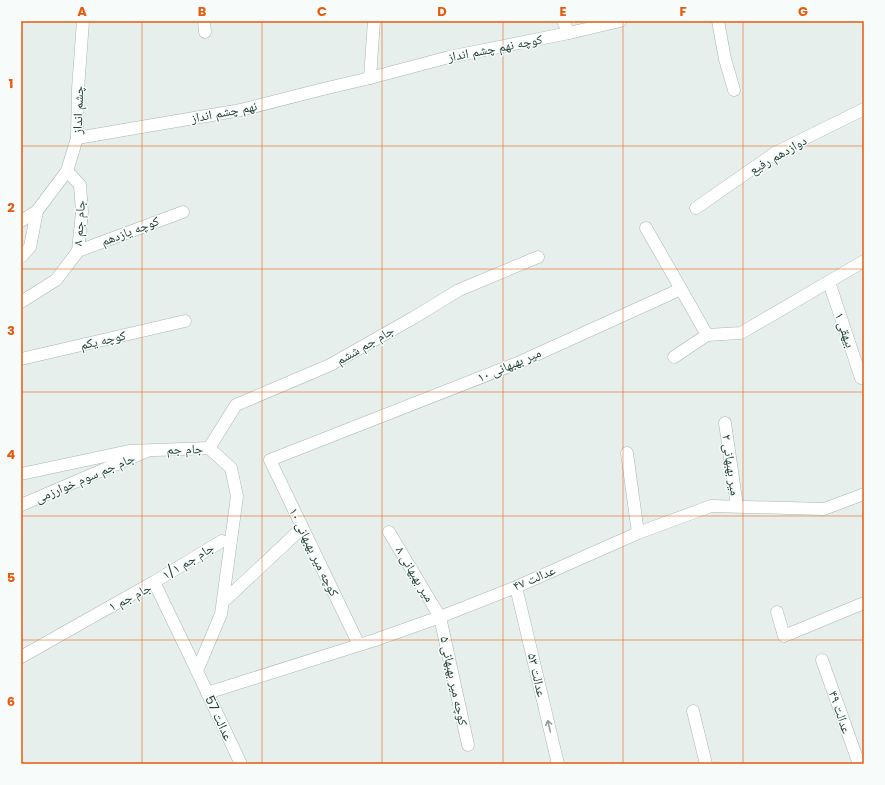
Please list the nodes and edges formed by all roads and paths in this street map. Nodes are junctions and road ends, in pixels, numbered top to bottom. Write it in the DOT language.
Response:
graph roads {
  1 [pos="83,21"];
  2 [pos="374,21"];
  3 [pos="563,21"];
  4 [pos="620,21"];
  5 [pos="718,21"];
  6 [pos="569,33"];
  7 [pos="370,78"];
  8 [pos="734,90"];
  9 [pos="864,109"];
  10 [pos="77,138"];
  11 [pos="67,171"];
  12 [pos="696,208"];
  13 [pos="37,211"];
  14 [pos="183,212"];
  15 [pos="21,220"];
  16 [pos="646,228"];
  17 [pos="78,251"];
  18 [pos="21,257"];
  19 [pos="538,257"];
  20 [pos="864,261"];
  21 [pos="828,282"];
  22 [pos="681,289"];
  23 [pos="21,302"];
  24 [pos="184,321"];
  25 [pos="707,335"];
  26 [pos="674,357"];
  27 [pos="21,359"];
  28 [pos="861,378"];
  29 [pos="725,423"];
  30 [pos="209,448"];
  31 [pos="149,450"];
  32 [pos="627,453"];
  33 [pos="270,460"];
  34 [pos="21,474"];
  35 [pos="864,494"];
  36 [pos="21,505"];
  37 [pos="737,506"];
  38 [pos="302,528"];
  39 [pos="389,532"];
  40 [pos="638,533"];
  41 [pos="222,541"];
  42 [pos="154,582"];
  43 [pos="516,587"];
  44 [pos="223,602"];
  45 [pos="864,603"];
  46 [pos="777,612"];
  47 [pos="440,617"];
  48 [pos="359,645"];
  49 [pos="21,657"];
  50 [pos="822,660"];
  51 [pos="197,671"];
  52 [pos="207,693"];
  53 [pos="693,711"];
  54 [pos="468,745"];
  55 [pos="241,764"];
  56 [pos="558,764"];
  57 [pos="706,764"];
  58 [pos="859,764"];
  1 -- 10 [label="street, چشم انداز"];
  2 -- 7 [label="street"];
  3 -- 6 [label="street"];
  4 -- 6 [label="street, کوچه نهم چشم انداز"];
  5 -- 8 [label="street"];
  6 -- 7 [label="street, کوچه نهم چشم انداز"];
  7 -- 10 [label="street, نهم چشم انداز"];
  9 -- 12 [label="street, دوازدهم رفیع"];
  10 -- 11 [label="street, چشم انداز"];
  11 -- 13 [label="street, چشم انداز"];
  11 -- 17 [label="street, ۸ جام جم"];
  13 -- 15 [label="street"];
  13 -- 18 [label="street"];
  14 -- 17 [label="street, کوچه یازدهم"];
  16 -- 22 [label="street"];
  17 -- 23 [label="street, ۸ جام جم"];
  19 -- 30 [label="street, جام جم ششم"];
  20 -- 21 [label="street"];
  21 -- 25 [label="street"];
  21 -- 28 [label="street, بیهقی ۱"];
  22 -- 25 [label="street"];
  22 -- 33 [label="street, ۱۰ میر بهبهانی"];
  24 -- 27 [label="street, کوچه یکم"];
  25 -- 26 [label="street"];
  29 -- 37 [label="street, ۲ میر بهبهانی"];
  30 -- 31 [label="street, جام جم"];
  30 -- 44 [label="street, جام جم"];
  31 -- 34 [label="street, جام جم"];
  31 -- 36 [label="street, جام جم سوم خوارزمی"];
  32 -- 40 [label="street"];
  33 -- 38 [label="street, کوچه میر بهبهانی ۱۰"];
  35 -- 37 [label="street, عدالت ۴۷"];
  37 -- 40 [label="street, عدالت ۴۷"];
  38 -- 44 [label="street"];
  38 -- 48 [label="street, کوچه میر بهبهانی ۱۰"];
  39 -- 47 [label="street, ۸ میر بهبهانی"];
  40 -- 43 [label="street, عدالت ۴۷"];
  41 -- 42 [label="street, ۱/۱ جام جم"];
  42 -- 49 [label="street, ۱ جام جم"];
  42 -- 51 [label="street, ۱ جام جم"];
  43 -- 47 [label="street, عدالت ۴۷"];
  56 -- 43 [label="street, عدالت ۵۳, one-way"];
  44 -- 51 [label="street, جام جم"];
  45 -- 46 [label="street"];
  47 -- 48 [label="street, عدالت ۴۷"];
  47 -- 54 [label="street, کوچه میر بهبهانی ۵"];
  48 -- 52 [label="street, عدالت ۴۷"];
  50 -- 58 [label="street, عدالت ۴۹"];
  51 -- 52 [label="street, عدالت 57"];
  52 -- 55 [label="street, عدالت 57"];
  53 -- 57 [label="street"];
}
